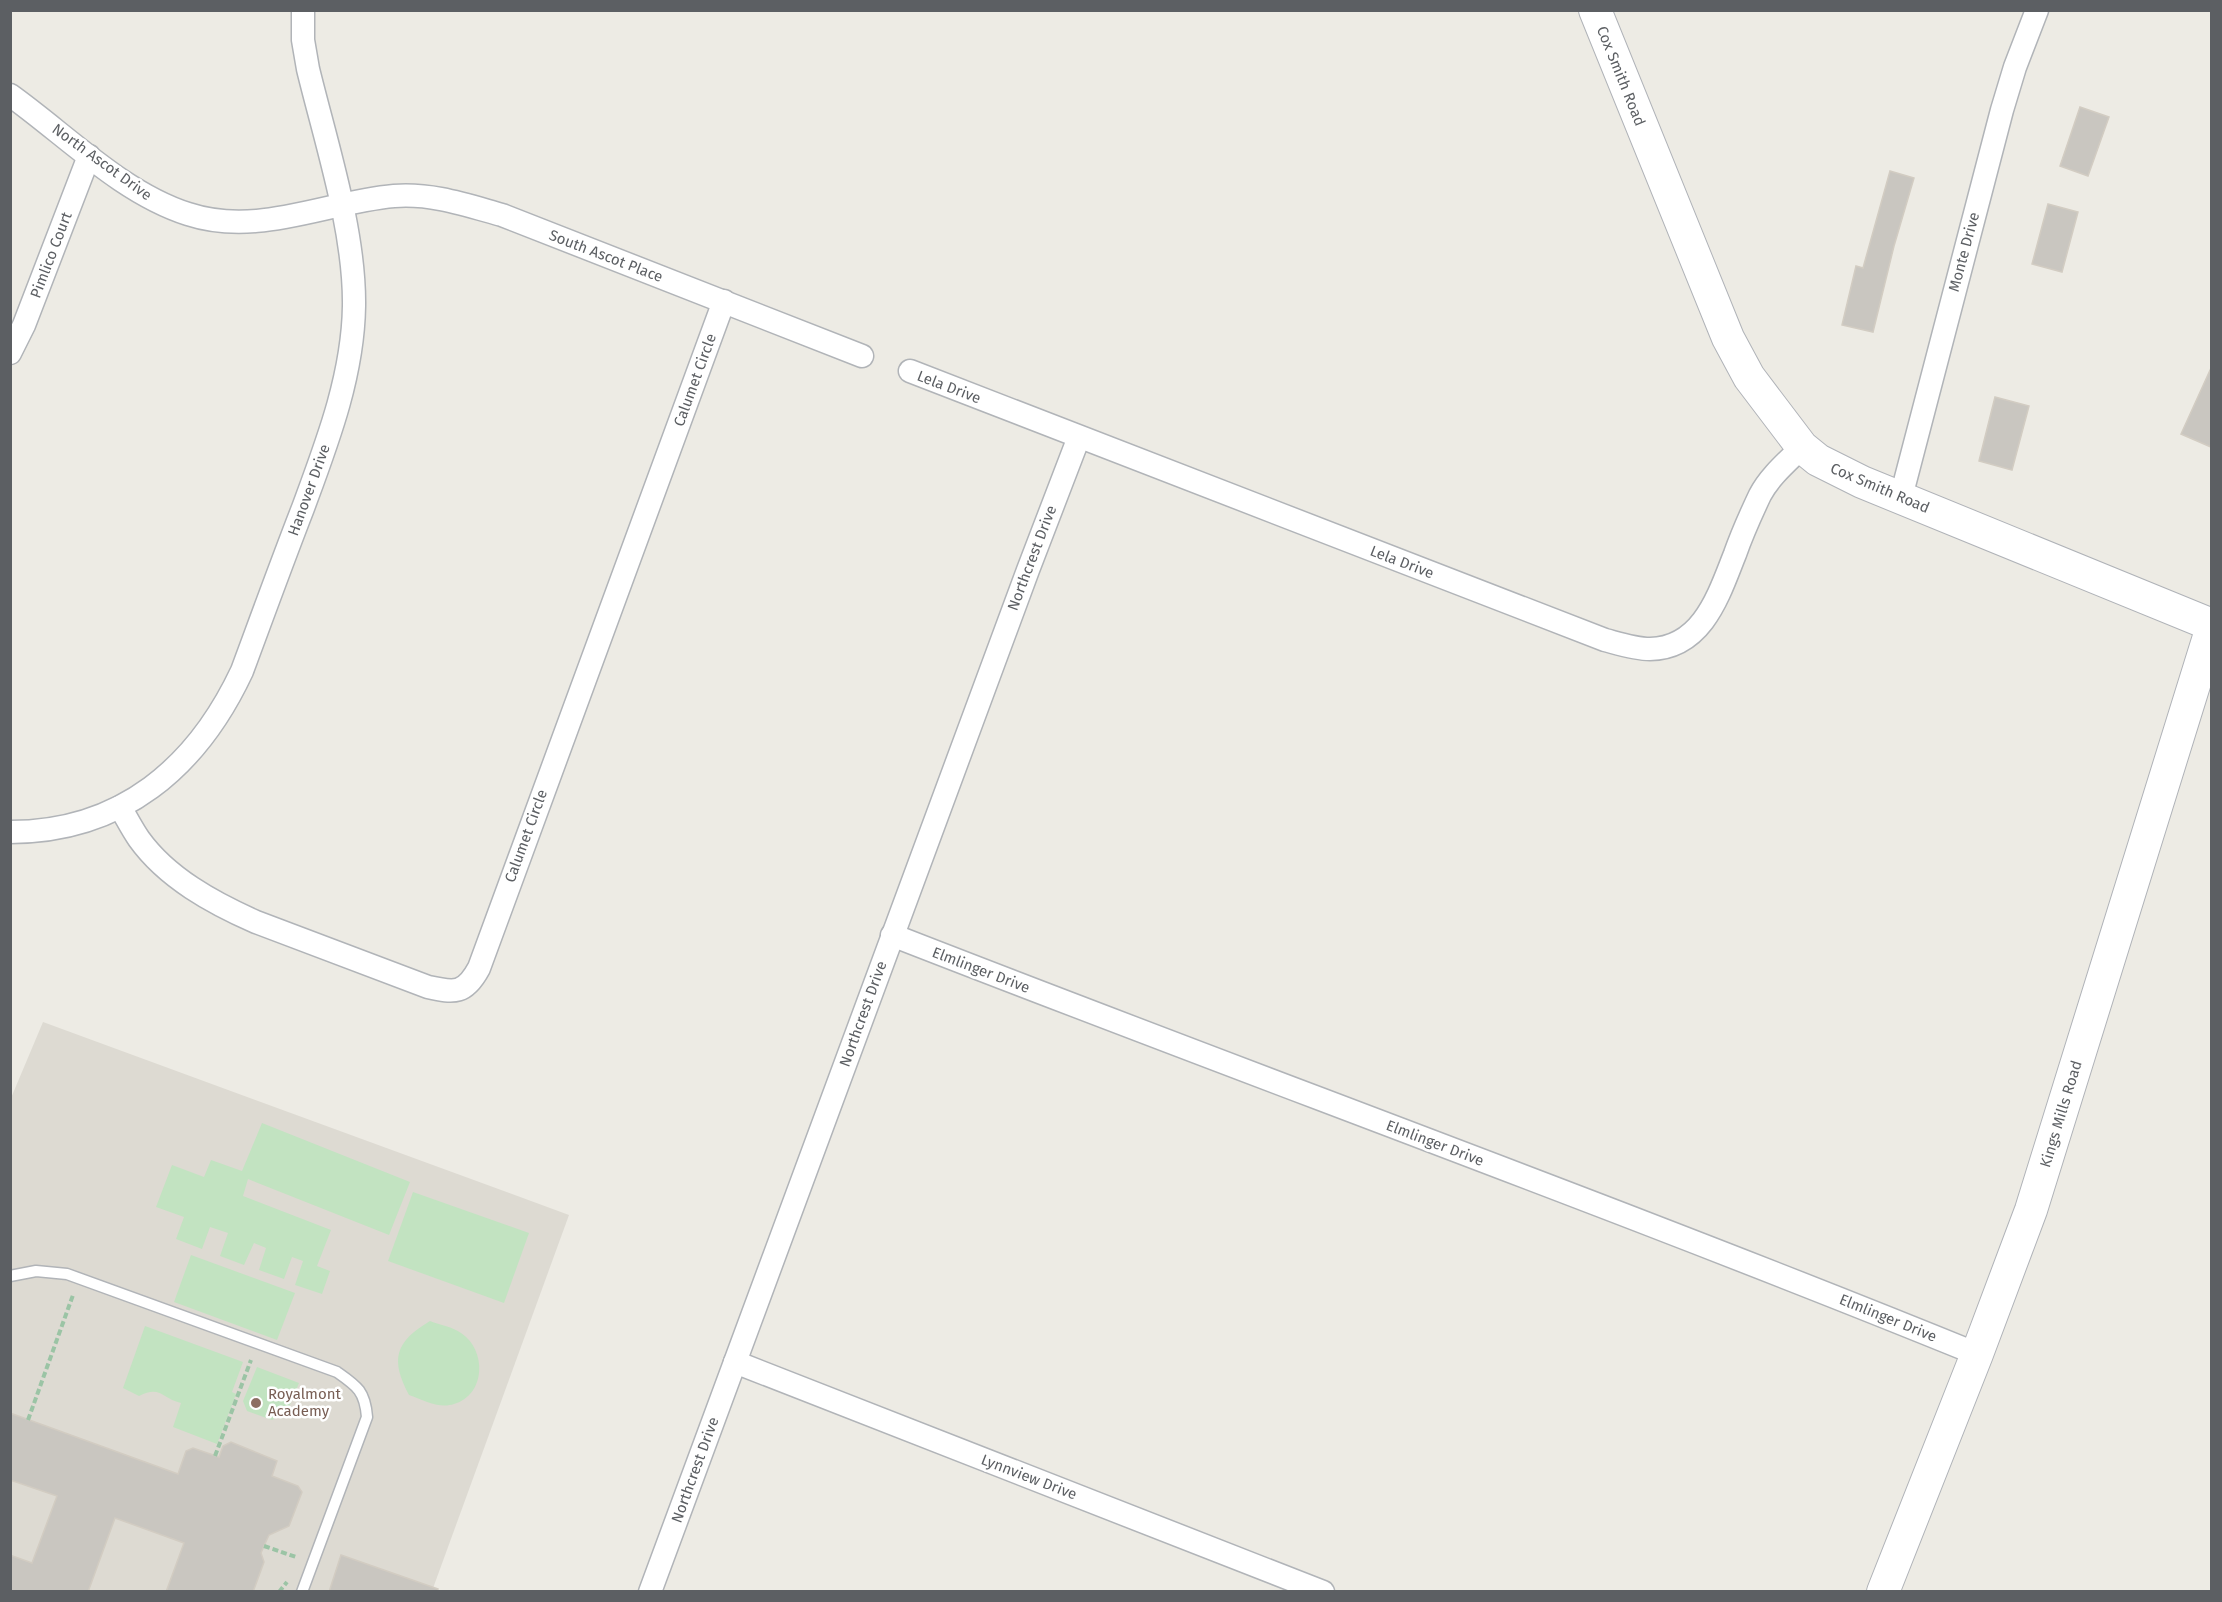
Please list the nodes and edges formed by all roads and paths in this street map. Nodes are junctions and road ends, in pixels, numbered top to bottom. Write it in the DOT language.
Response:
graph roads {
  1 [pos="303,10"];
  2 [pos="1595,10"];
  3 [pos="2037,10"];
  4 [pos="10,95"];
  5 [pos="89,156"];
  6 [pos="341,205"];
  7 [pos="724,301"];
  8 [pos="10,353"];
  9 [pos="862,356"];
  10 [pos="909,371"];
  11 [pos="1079,437"];
  12 [pos="1802,447"];
  13 [pos="1901,497"];
  14 [pos="2211,626"];
  15 [pos="120,807"];
  16 [pos="10,832"];
  17 [pos="892,935"];
  18 [pos="10,1276"];
  19 [pos="73,1295"];
  20 [pos="1977,1354"];
  21 [pos="251,1360"];
  22 [pos="735,1362"];
  23 [pos="28,1420"];
  24 [pos="215,1456"];
  25 [pos="264,1546"];
  26 [pos="296,1557"];
  27 [pos="287,1582"];
  28 [pos="279,1592"];
  29 [pos="302,1592"];
  30 [pos="650,1592"];
  31 [pos="1323,1592"];
  32 [pos="1882,1592"];
  1 -- 6 [label="street, Hanover Drive"];
  2 -- 12 [label="street, Cox Smith Road"];
  3 -- 13 [label="street, Monte Drive"];
  4 -- 5 [label="street, North Ascot Drive"];
  5 -- 6 [label="street, North Ascot Drive"];
  5 -- 8 [label="street, Pimlico Court"];
  6 -- 7 [label="street, South Ascot Place"];
  6 -- 15 [label="street, Hanover Drive"];
  7 -- 9 [label="street, South Ascot Place"];
  7 -- 15 [label="street, Calumet Circle"];
  10 -- 11 [label="street, Lela Drive"];
  11 -- 12 [label="street, Lela Drive"];
  11 -- 17 [label="street, Northcrest Drive"];
  12 -- 13 [label="street, Cox Smith Road"];
  13 -- 14 [label="street, Cox Smith Road"];
  14 -- 20 [label="street, Kings Mills Road"];
  15 -- 16 [label="street, Hanover Drive"];
  17 -- 20 [label="street, Elmlinger Drive"];
  17 -- 22 [label="street, Northcrest Drive"];
  18 -- 29 [label="lane"];
  19 -- 23 [label="path"];
  20 -- 32 [label="street, Kings Mills Road"];
  21 -- 24 [label="path"];
  22 -- 30 [label="street, Northcrest Drive"];
  22 -- 31 [label="street, Lynnview Drive"];
  25 -- 26 [label="path"];
  27 -- 28 [label="path"];
}
